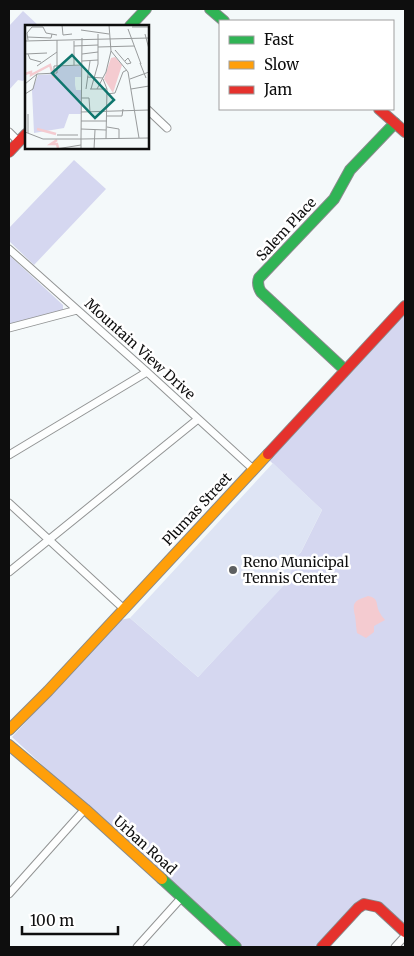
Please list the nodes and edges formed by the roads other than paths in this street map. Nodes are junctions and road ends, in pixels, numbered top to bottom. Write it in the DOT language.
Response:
graph roads {
  1 [pos="146,9"];
  2 [pos="210,9"];
  3 [pos="223,20"];
  4 [pos="131,25"];
  5 [pos="380,110"];
  6 [pos="149,111"];
  7 [pos="395,123"];
  8 [pos="167,128"];
  9 [pos="9,132"];
  10 [pos="405,132"];
  11 [pos="23,138"];
  12 [pos="9,152"];
  13 [pos="9,249"];
  14 [pos="405,306"];
  15 [pos="77,310"];
  16 [pos="9,328"];
  17 [pos="346,370"];
  18 [pos="147,372"];
  19 [pos="198,418"];
  20 [pos="9,455"];
  21 [pos="253,469"];
  22 [pos="9,503"];
  23 [pos="49,539"];
  24 [pos="9,572"];
  25 [pos="124,609"];
  26 [pos="9,729"];
  27 [pos="9,745"];
  28 [pos="34,765"];
  29 [pos="85,809"];
  30 [pos="9,894"];
  31 [pos="182,897"];
  32 [pos="405,932"];
  33 [pos="405,936"];
  34 [pos="137,947"];
  35 [pos="236,947"];
  36 [pos="322,947"];
  37 [pos="395,947"];
  1 -- 4 [label="street"];
  2 -- 3 [label="street"];
  5 -- 7 [label="street"];
  6 -- 8 [label="street"];
  7 -- 10 [label="street"];
  7 -- 17 [label="street, Salem Place"];
  9 -- 11 [label="street"];
  11 -- 12 [label="street"];
  13 -- 15 [label="street, Mountain View Drive"];
  14 -- 17 [label="street, Plumas Street"];
  15 -- 16 [label="street"];
  15 -- 18 [label="street, Mountain View Drive"];
  17 -- 21 [label="street, Plumas Street"];
  18 -- 19 [label="street, Mountain View Drive"];
  18 -- 20 [label="street"];
  19 -- 21 [label="street, Mountain View Drive"];
  19 -- 23 [label="street"];
  21 -- 25 [label="street, Plumas Street"];
  22 -- 23 [label="street"];
  23 -- 24 [label="street"];
  23 -- 25 [label="street"];
  25 -- 26 [label="street, Plumas Street"];
  26 -- 28 [label="street, Urban Road"];
  27 -- 28 [label="street, Urban Road"];
  28 -- 29 [label="street, Urban Road"];
  29 -- 30 [label="street"];
  29 -- 31 [label="street, Urban Road"];
  31 -- 34 [label="street"];
  31 -- 35 [label="street, Urban Road"];
  32 -- 36 [label="street"];
  33 -- 37 [label="street"];
}
